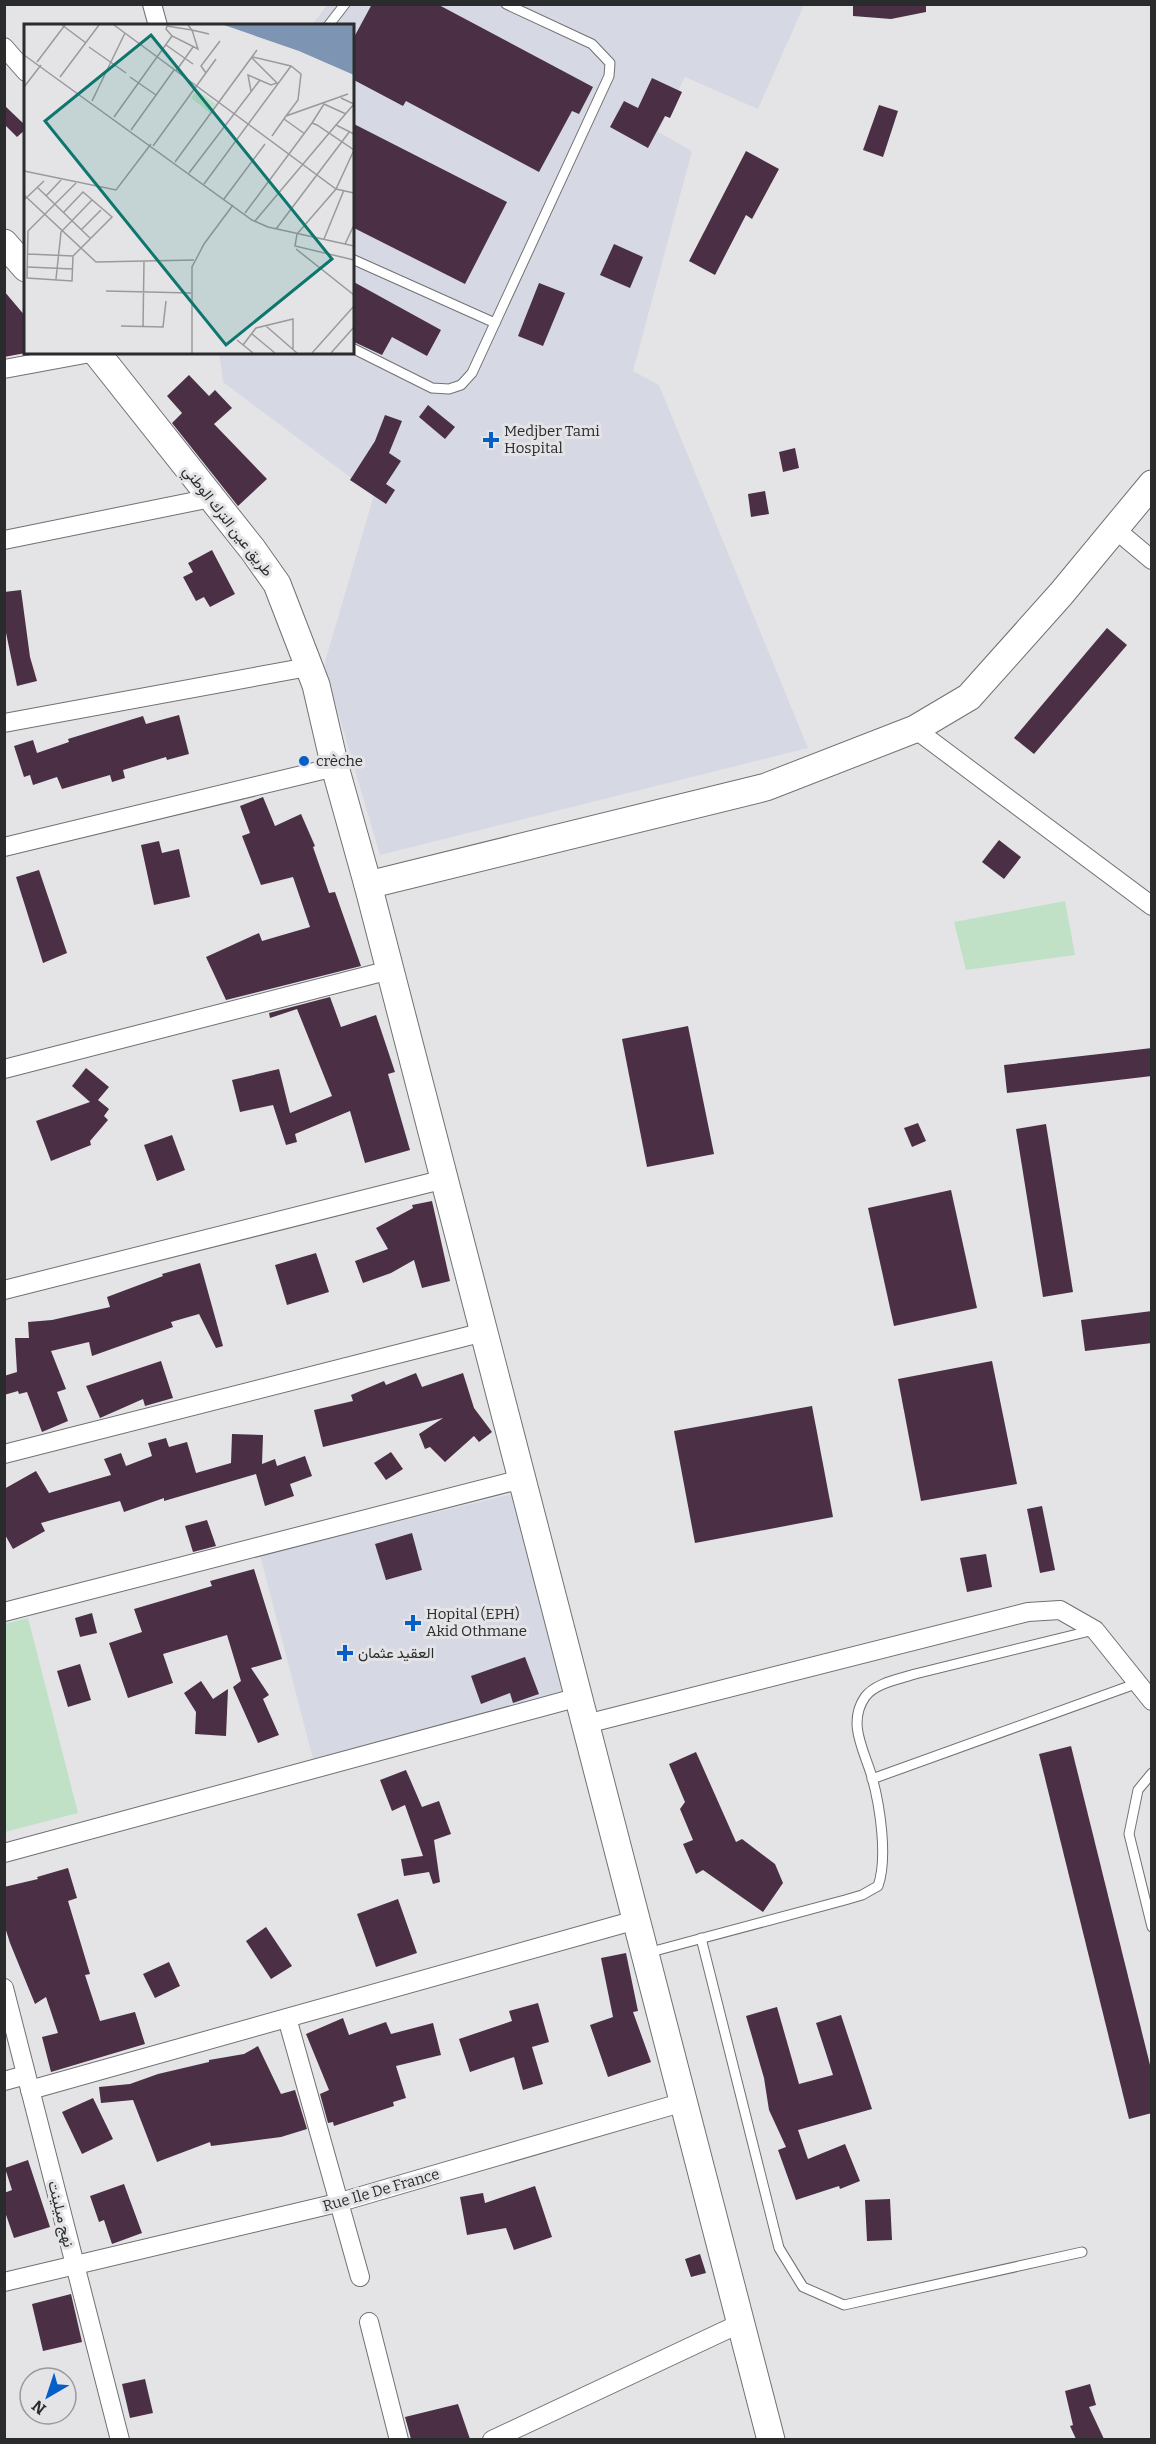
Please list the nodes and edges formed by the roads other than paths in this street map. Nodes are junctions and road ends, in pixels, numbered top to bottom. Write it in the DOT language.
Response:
graph roads {
  1 [pos="152,4"];
  2 [pos="345,4"];
  3 [pos="506,4"];
  4 [pos="157,24"];
  5 [pos="329,24"];
  6 [pos="4,47"];
  7 [pos="24,70"];
  8 [pos="4,243"];
  9 [pos="354,260"];
  10 [pos="24,266"];
  11 [pos="495,323"];
  12 [pos="354,349"];
  13 [pos="90,354"];
  14 [pos="97,354"];
  15 [pos="4,369"];
  16 [pos="1152,484"];
  17 [pos="211,498"];
  18 [pos="1114,529"];
  19 [pos="4,540"];
  20 [pos="1152,560"];
  21 [pos="308,667"];
  22 [pos="4,723"];
  23 [pos="915,729"];
  24 [pos="334,767"];
  25 [pos="4,847"];
  26 [pos="368,885"];
  27 [pos="1152,906"];
  28 [pos="390,970"];
  29 [pos="4,1069"];
  30 [pos="445,1179"];
  31 [pos="4,1290"];
  32 [pos="484,1332"];
  33 [pos="4,1454"];
  34 [pos="522,1479"];
  35 [pos="4,1612"];
  36 [pos="1095,1630"];
  37 [pos="1138,1683"];
  38 [pos="579,1697"];
  39 [pos="1152,1701"];
  40 [pos="586,1724"];
  41 [pos="1152,1773"];
  42 [pos="872,1779"];
  43 [pos="4,1853"];
  44 [pos="636,1920"];
  45 [pos="1152,1927"];
  46 [pos="701,1938"];
  47 [pos="645,1953"];
  48 [pos="4,1988"];
  49 [pos="287,2018"];
  50 [pos="4,2081"];
  51 [pos="28,2083"];
  52 [pos="684,2103"];
  53 [pos="338,2203"];
  54 [pos="1082,2252"];
  55 [pos="75,2266"];
  56 [pos="360,2277"];
  57 [pos="4,2282"];
  58 [pos="369,2322"];
  59 [pos="741,2323"];
  60 [pos="120,2439"];
  61 [pos="399,2439"];
  62 [pos="492,2439"];
  63 [pos="771,2439"];
  1 -- 4 [label="street"];
  2 -- 5 [label="lane"];
  3 -- 11 [label="lane"];
  6 -- 7 [label="street"];
  8 -- 10 [label="main road"];
  9 -- 11 [label="lane"];
  11 -- 12 [label="lane"];
  13 -- 15 [label="street"];
  14 -- 17 [label="main road, طريق عين الترك الوطني"];
  16 -- 18 [label="main road"];
  17 -- 19 [label="street"];
  17 -- 21 [label="main road, طريق عين الترك الوطني"];
  18 -- 20 [label="street"];
  18 -- 23 [label="main road"];
  21 -- 22 [label="street"];
  21 -- 24 [label="main road, طريق عين الترك الوطني"];
  23 -- 26 [label="main road"];
  23 -- 27 [label="street"];
  24 -- 25 [label="street"];
  24 -- 26 [label="main road, طريق عين الترك الوطني"];
  26 -- 28 [label="main road, طريق عين الترك الوطني"];
  28 -- 29 [label="street"];
  28 -- 30 [label="main road, طريق عين الترك الوطني"];
  30 -- 31 [label="street"];
  30 -- 32 [label="main road, طريق عين الترك الوطني"];
  32 -- 33 [label="street"];
  32 -- 34 [label="main road, طريق عين الترك الوطني"];
  34 -- 35 [label="street"];
  34 -- 38 [label="main road, طريق عين الترك الوطني"];
  36 -- 37 [label="street"];
  36 -- 40 [label="street"];
  36 -- 42 [label="lane"];
  37 -- 39 [label="street"];
  37 -- 42 [label="lane"];
  38 -- 40 [label="main road, طريق عين الترك الوطني"];
  38 -- 43 [label="street"];
  40 -- 44 [label="main road, طريق عين الترك الوطني"];
  41 -- 45 [label="lane"];
  42 -- 46 [label="lane"];
  44 -- 47 [label="main road, طريق عين الترك الوطني"];
  44 -- 49 [label="street"];
  46 -- 47 [label="lane"];
  46 -- 54 [label="lane"];
  47 -- 52 [label="main road, طريق عين الترك الوطني"];
  48 -- 51 [label="street, نهج ميلينت"];
  49 -- 51 [label="street"];
  49 -- 53 [label="street"];
  50 -- 51 [label="street"];
  51 -- 55 [label="street, نهج ميلينت"];
  52 -- 53 [label="street, Rue Ile De France"];
  52 -- 59 [label="main road, طريق عين الترك الوطني"];
  53 -- 55 [label="street, Rue Ile De France"];
  53 -- 56 [label="street"];
  55 -- 57 [label="street, Rue Ile De France"];
  55 -- 60 [label="street, نهج ميلينت"];
  58 -- 61 [label="street"];
  59 -- 62 [label="street"];
  59 -- 63 [label="main road, طريق عين الترك الوطني"];
}
